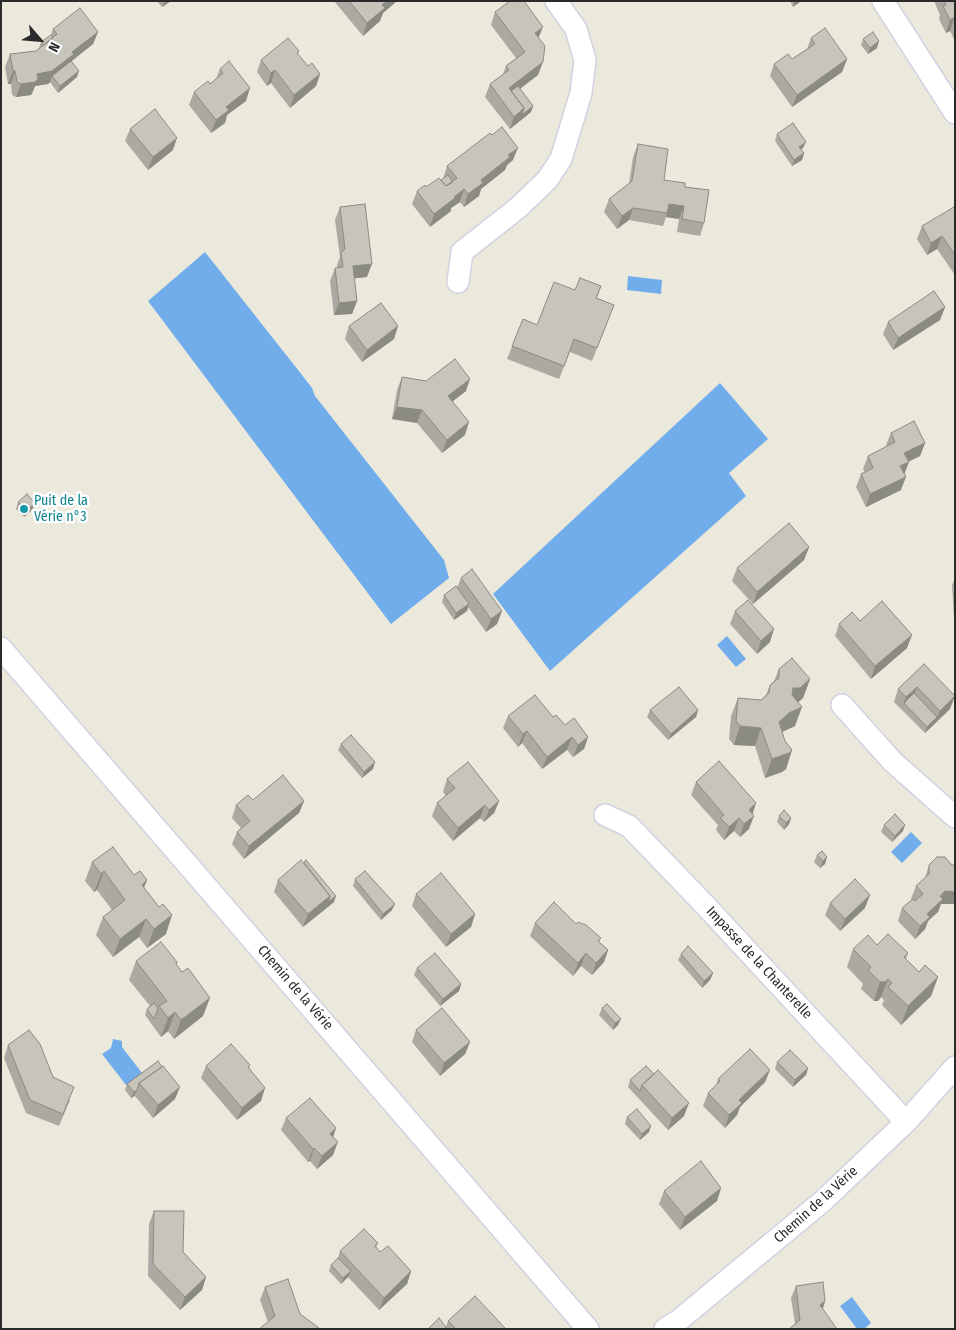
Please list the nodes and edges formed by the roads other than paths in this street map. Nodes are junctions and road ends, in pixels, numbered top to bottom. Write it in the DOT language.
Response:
graph roads {
  1 [pos="556,1"];
  2 [pos="883,1"];
  3 [pos="955,114"];
  4 [pos="458,282"];
  5 [pos="1,648"];
  6 [pos="842,705"];
  7 [pos="605,815"];
  8 [pos="955,816"];
  9 [pos="955,1067"];
  10 [pos="906,1122"];
  11 [pos="676,1326"];
  12 [pos="588,1329"];
  1 -- 4 [label="street"];
  2 -- 3 [label="street"];
  5 -- 12 [label="street, Chemin de la Vérie"];
  6 -- 8 [label="street"];
  7 -- 10 [label="street, Impasse de la Chanterelle"];
  9 -- 10 [label="street, Chemin de la Vérie"];
  10 -- 11 [label="street, Chemin de la Vérie"];
}
